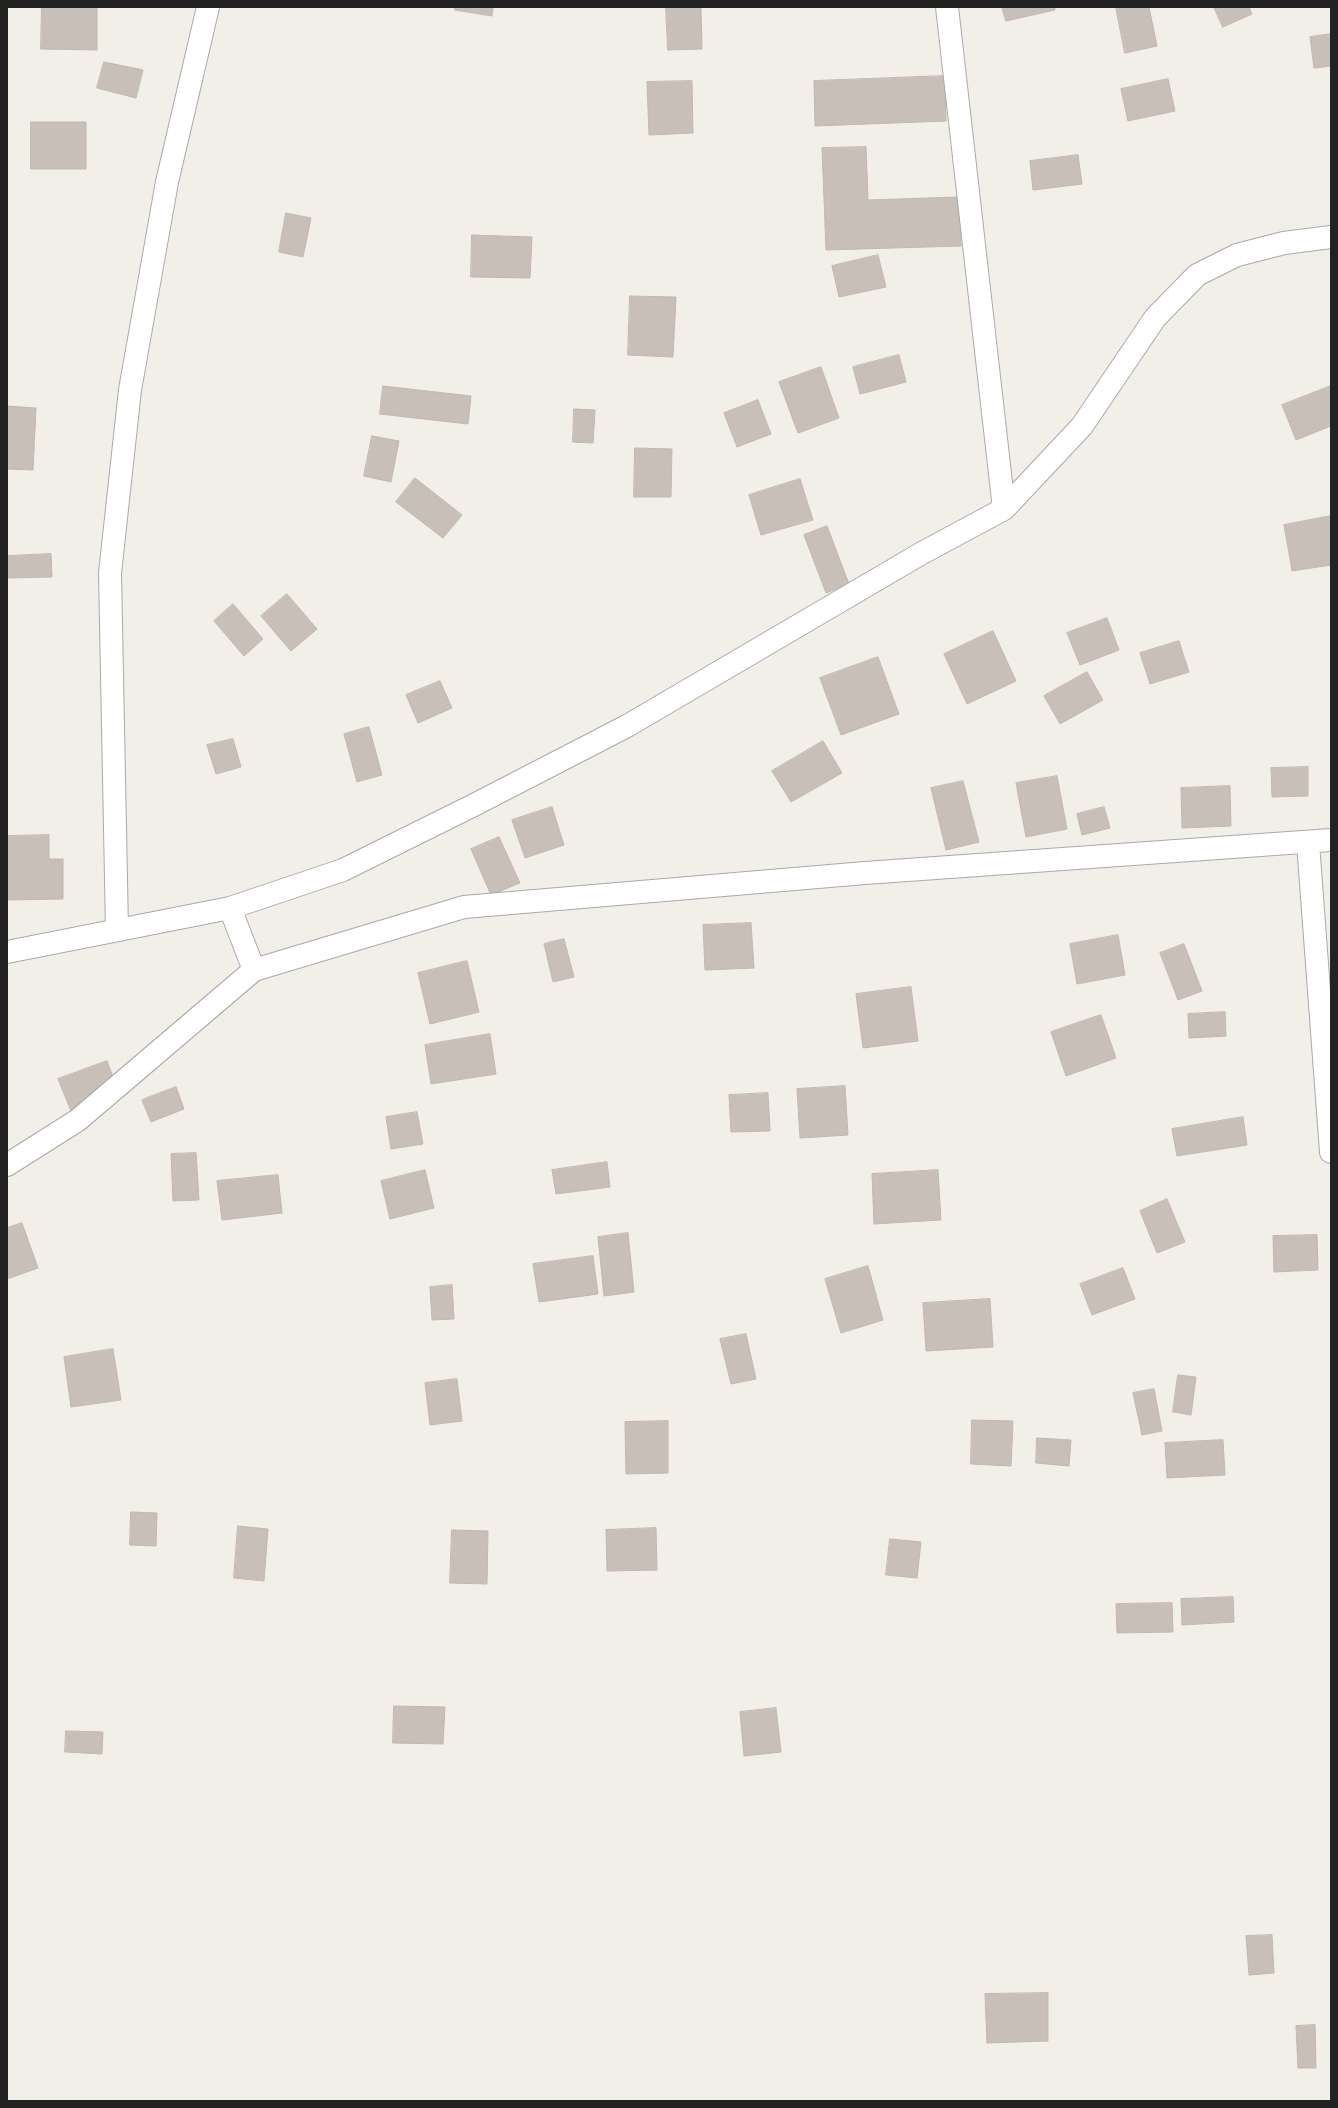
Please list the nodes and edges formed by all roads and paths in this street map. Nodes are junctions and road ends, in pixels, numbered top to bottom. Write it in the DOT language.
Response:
graph roads {
  1 [pos="208,7"];
  2 [pos="947,7"];
  3 [pos="1331,237"];
  4 [pos="1004,509"];
  5 [pos="1331,840"];
  6 [pos="1308,843"];
  7 [pos="230,908"];
  8 [pos="117,930"];
  9 [pos="7,952"];
  10 [pos="254,970"];
  11 [pos="1331,1152"];
  12 [pos="7,1165"];
  1 -- 8 [label="street"];
  2 -- 4 [label="street"];
  3 -- 4 [label="street"];
  4 -- 7 [label="street"];
  5 -- 6 [label="street"];
  6 -- 10 [label="street"];
  6 -- 11 [label="street"];
  7 -- 8 [label="street"];
  7 -- 10 [label="street"];
  8 -- 9 [label="street"];
  10 -- 12 [label="street"];
}
